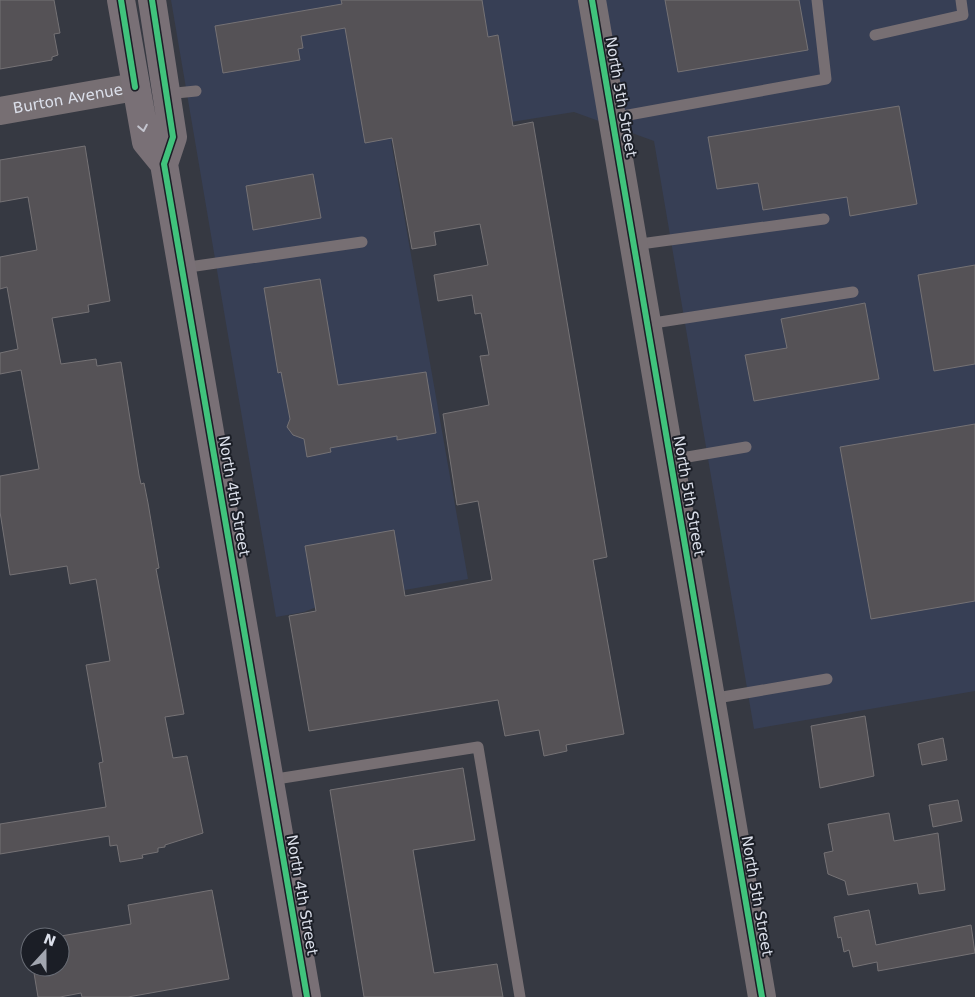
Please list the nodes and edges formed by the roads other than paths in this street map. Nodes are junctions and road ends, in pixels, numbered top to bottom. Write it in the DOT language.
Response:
graph roads {
  1 [pos="121,0"];
  2 [pos="152,0"];
  3 [pos="592,0"];
  4 [pos="817,0"];
  5 [pos="961,0"];
  6 [pos="875,34"];
  7 [pos="135,87"];
  8 [pos="196,91"];
  9 [pos="166,94"];
  10 [pos="0,111"];
  11 [pos="612,118"];
  12 [pos="164,164"];
  13 [pos="824,219"];
  14 [pos="362,242"];
  15 [pos="633,245"];
  16 [pos="182,268"];
  17 [pos="853,292"];
  18 [pos="647,324"];
  19 [pos="746,447"];
  20 [pos="670,460"];
  21 [pos="827,679"];
  22 [pos="711,699"];
  23 [pos="270,780"];
  24 [pos="307,997"];
  25 [pos="520,997"];
  26 [pos="762,997"];
  1 -- 7 [label="main road, North 4th Street"];
  2 -- 9 [label="main road, North 4th Street"];
  3 -- 11 [label="street, North 5th Street"];
  4 -- 11 [label="lane"];
  5 -- 6 [label="lane"];
  7 -- 10 [label="street, Burton Avenue"];
  7 -- 12 [label="main road, North 4th Street, one-way"];
  8 -- 9 [label="lane"];
  9 -- 12 [label="main road, North 4th Street"];
  11 -- 15 [label="street, North 5th Street"];
  12 -- 16 [label="main road, North 4th Street"];
  13 -- 15 [label="lane"];
  14 -- 16 [label="lane"];
  15 -- 18 [label="street, North 5th Street"];
  16 -- 23 [label="main road, North 4th Street"];
  17 -- 18 [label="lane"];
  18 -- 20 [label="street, North 5th Street"];
  19 -- 20 [label="lane"];
  20 -- 22 [label="street, North 5th Street"];
  21 -- 22 [label="lane"];
  22 -- 26 [label="street, North 5th Street"];
  23 -- 24 [label="main road, North 4th Street"];
  23 -- 25 [label="lane"];
}
